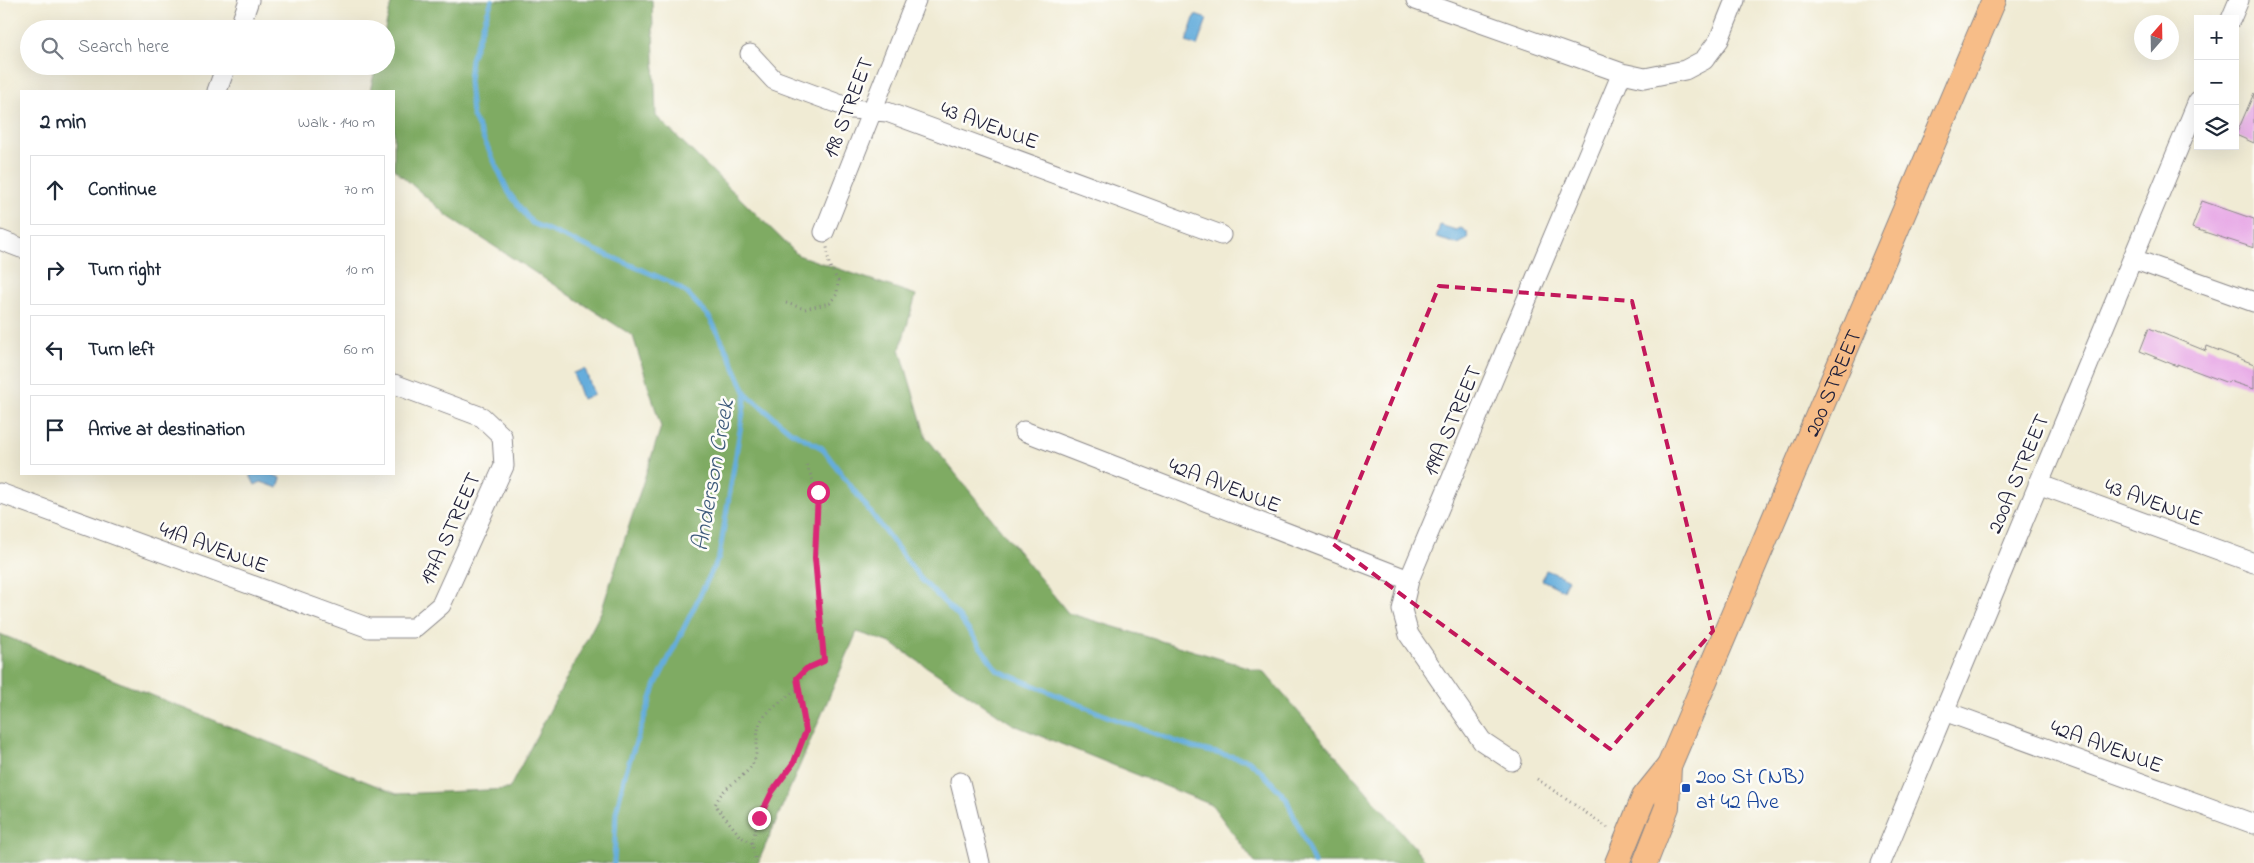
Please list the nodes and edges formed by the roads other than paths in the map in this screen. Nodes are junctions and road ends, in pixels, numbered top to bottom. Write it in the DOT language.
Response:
graph roads {
  1 [pos="250,0"];
  2 [pos="916,0"];
  3 [pos="1416,0"];
  4 [pos="1735,0"];
  5 [pos="1994,0"];
  6 [pos="2239,0"];
  7 [pos="2233,15"];
  8 [pos="242,20"];
  9 [pos="750,54"];
  10 [pos="1622,73"];
  11 [pos="223,75"];
  12 [pos="217,90"];
  13 [pos="2196,105"];
  14 [pos="870,111"];
  15 [pos="824,232"];
  16 [pos="1221,235"];
  17 [pos="0,240"];
  18 [pos="20,248"];
  19 [pos="2133,260"];
  20 [pos="2254,302"];
  21 [pos="395,384"];
  22 [pos="1024,432"];
  23 [pos="2038,484"];
  24 [pos="0,493"];
  25 [pos="2254,563"];
  26 [pos="1410,580"];
  27 [pos="414,628"];
  28 [pos="1944,711"];
  29 [pos="1512,762"];
  30 [pos="1669,766"];
  31 [pos="960,782"];
  32 [pos="2254,824"];
  33 [pos="980,863"];
  34 [pos="1617,863"];
  35 [pos="1645,863"];
  36 [pos="1881,863"];
  1 -- 8 [label="street"];
  2 -- 14 [label="street, 198 STREET"];
  3 -- 10 [label="street"];
  4 -- 10 [label="street"];
  5 -- 30 [label="main road, 200 STREET"];
  6 -- 7 [label="street"];
  9 -- 14 [label="street, 43 AVENUE"];
  10 -- 26 [label="street, 199A STREET"];
  11 -- 12 [label="street"];
  13 -- 19 [label="street, 200A STREET"];
  14 -- 15 [label="street, 198 STREET"];
  14 -- 16 [label="street, 43 AVENUE"];
  17 -- 18 [label="street"];
  19 -- 20 [label="street"];
  19 -- 23 [label="street, 200A STREET"];
  21 -- 27 [label="street, 197A STREET"];
  22 -- 26 [label="street, 42A AVENUE"];
  23 -- 25 [label="street, 43 AVENUE"];
  23 -- 28 [label="street, 200A STREET"];
  24 -- 27 [label="street, 41A AVENUE"];
  26 -- 29 [label="street, 199A STREET"];
  28 -- 32 [label="street, 42A AVENUE"];
  28 -- 36 [label="street, 200A STREET"];
  30 -- 34 [label="main road, 200 STREET"];
  30 -- 35 [label="main road, 200 STREET"];
  31 -- 33 [label="street"];
}
